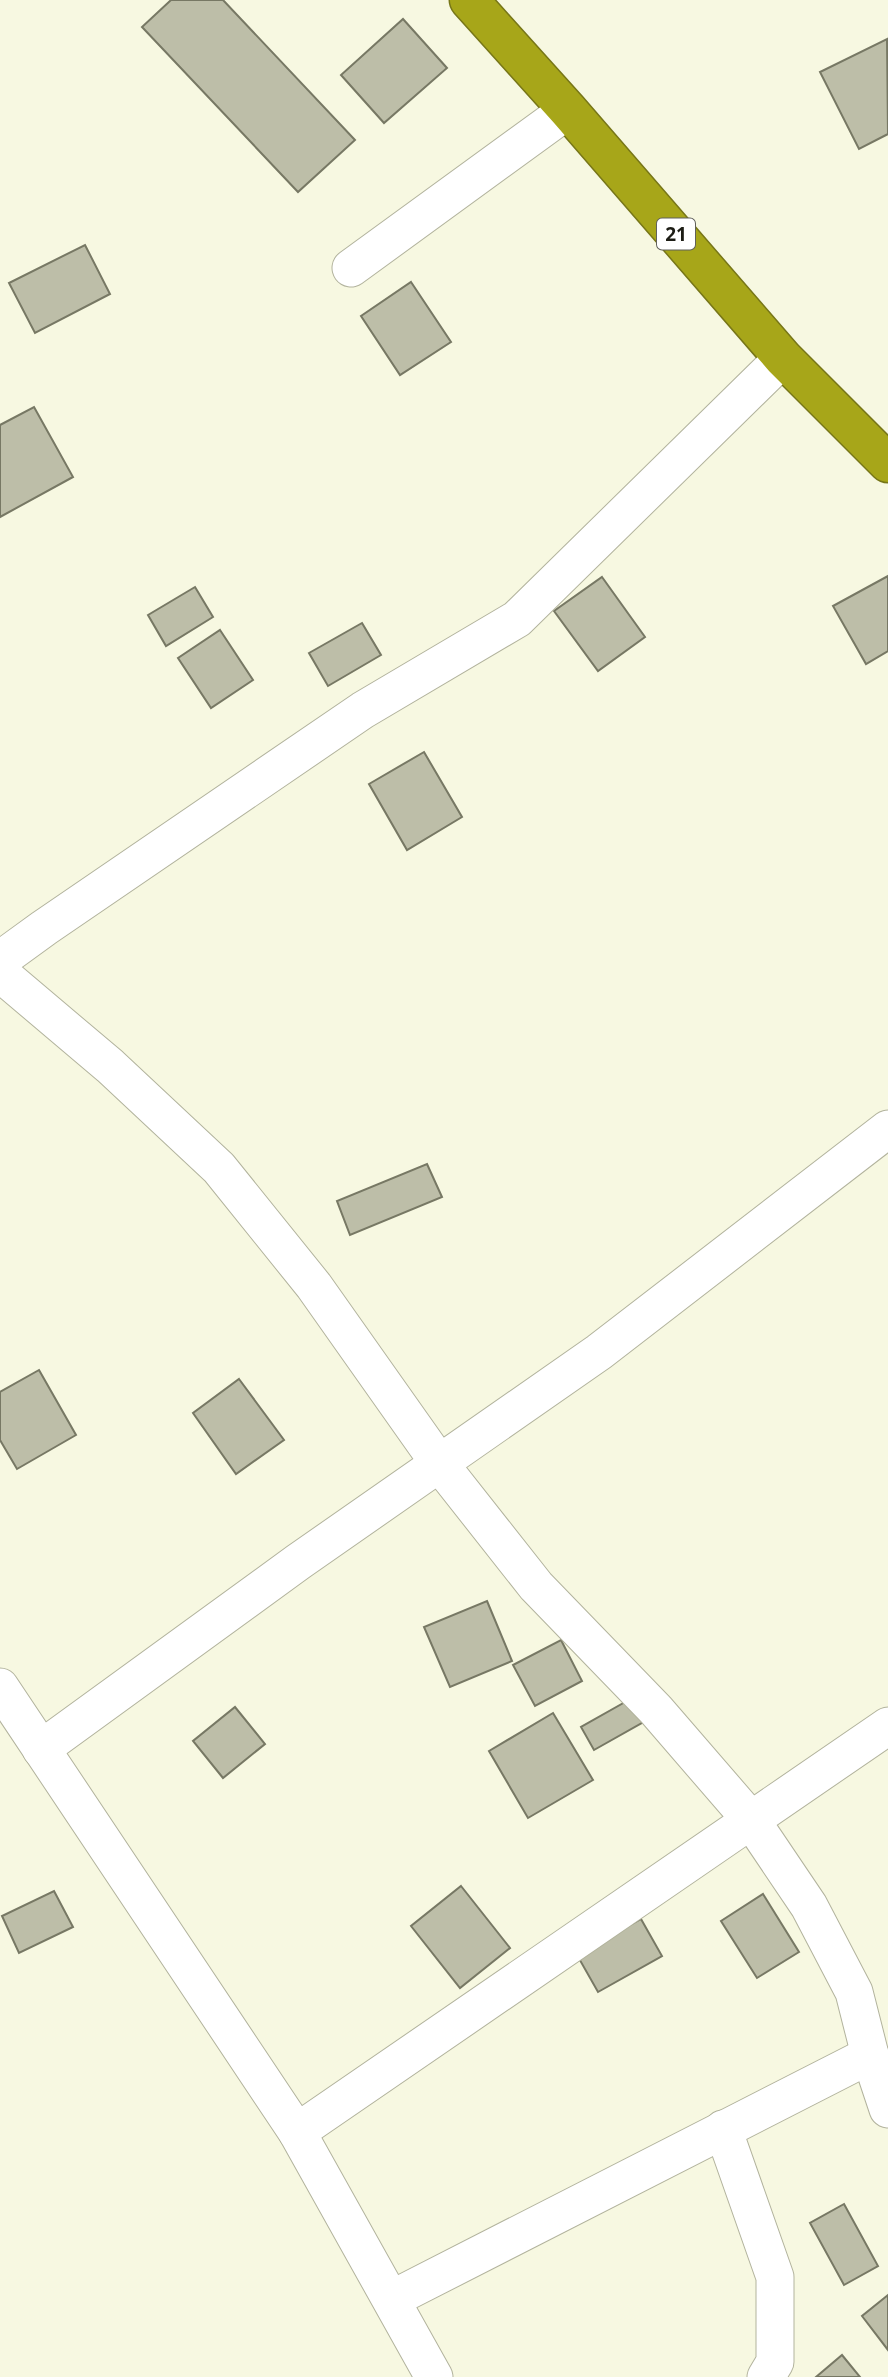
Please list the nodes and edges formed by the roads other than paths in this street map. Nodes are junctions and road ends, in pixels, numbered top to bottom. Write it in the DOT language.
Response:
graph roads {
  1 [pos="468,0"];
  2 [pos="568,110"];
  3 [pos="352,268"];
  4 [pos="783,358"];
  5 [pos="888,463"];
  6 [pos="0,960"];
  7 [pos="0,973"];
  8 [pos="888,1129"];
  9 [pos="439,1463"];
  10 [pos="0,1687"];
  11 [pos="888,1726"];
  12 [pos="22,1735"];
  13 [pos="751,1820"];
  14 [pos="870,2055"];
  15 [pos="888,2109"];
  16 [pos="723,2129"];
  17 [pos="297,2132"];
  18 [pos="392,2299"];
  19 [pos="434,2377"];
  20 [pos="766,2377"];
  1 -- 2 [label="highway, 21"];
  2 -- 3 [label="street"];
  2 -- 4 [label="highway, 21"];
  4 -- 5 [label="highway, 21"];
  4 -- 6 [label="street"];
  7 -- 9 [label="street"];
  8 -- 9 [label="street"];
  9 -- 12 [label="street"];
  9 -- 13 [label="street"];
  10 -- 12 [label="street"];
  11 -- 13 [label="street"];
  12 -- 17 [label="street"];
  13 -- 14 [label="street"];
  13 -- 17 [label="street"];
  14 -- 15 [label="street"];
  14 -- 16 [label="street"];
  16 -- 18 [label="street"];
  16 -- 20 [label="street"];
  17 -- 18 [label="street"];
  18 -- 19 [label="street"];
}
